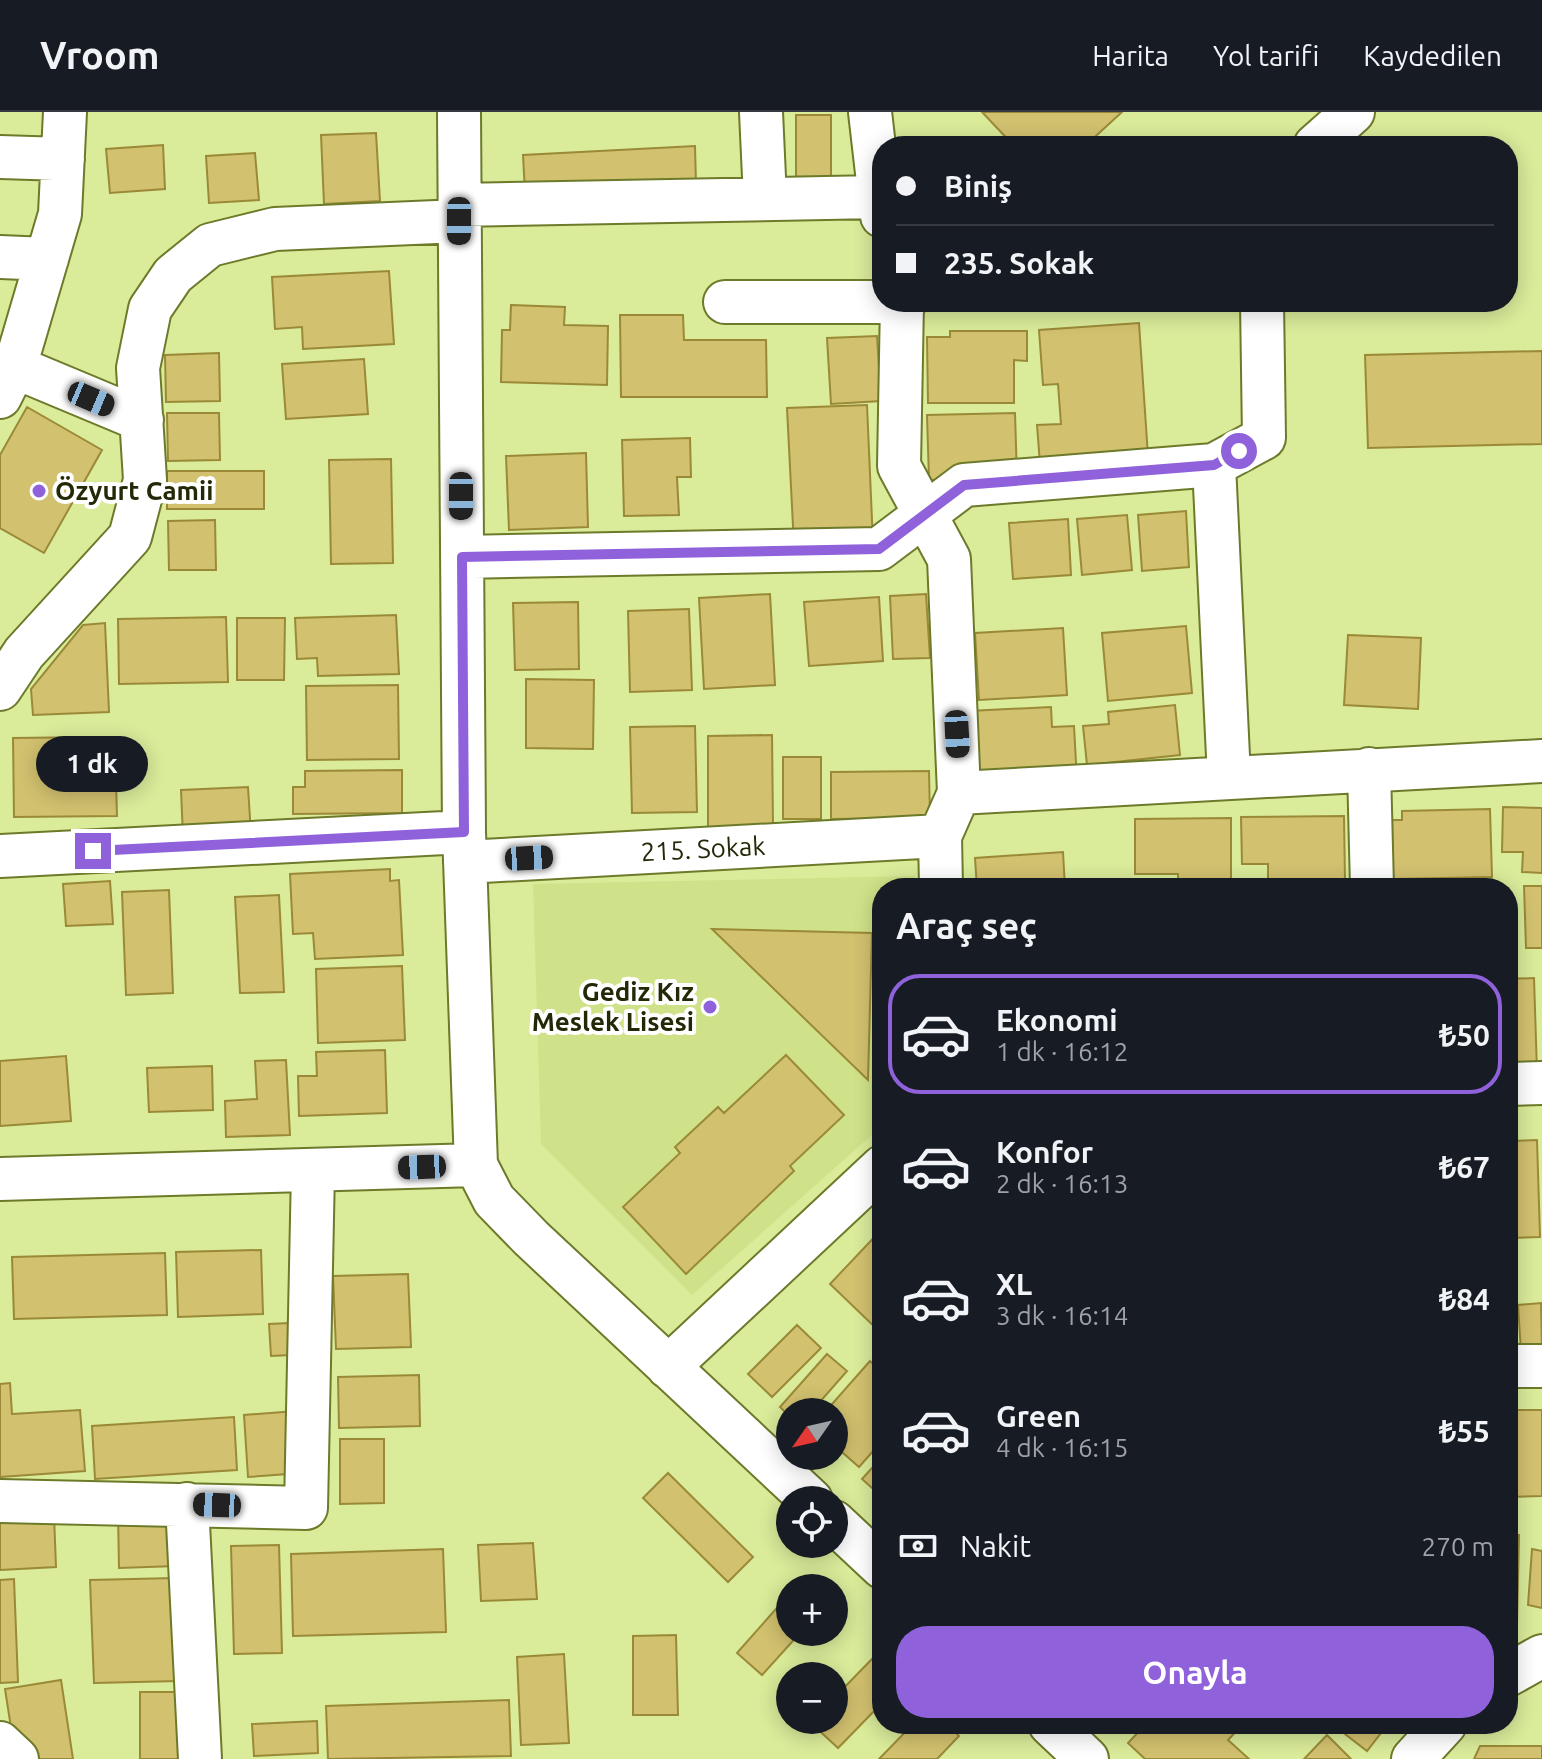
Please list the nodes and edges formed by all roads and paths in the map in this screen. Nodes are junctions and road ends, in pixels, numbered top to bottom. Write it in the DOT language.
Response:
graph roads {
  1 [pos="65,112"];
  2 [pos="459,112"];
  3 [pos="761,112"];
  4 [pos="870,112"];
  5 [pos="1353,112"];
  6 [pos="873,136"];
  7 [pos="1326,136"];
  8 [pos="0,157"];
  9 [pos="63,159"];
  10 [pos="765,199"];
  11 [pos="872,206"];
  12 [pos="459,213"];
  13 [pos="0,257"];
  14 [pos="47,259"];
  15 [pos="725,302"];
  16 [pos="872,302"];
  17 [pos="903,312"];
  18 [pos="1262,312"];
  19 [pos="7,382"];
  20 [pos="142,420"];
  21 [pos="1214,465"];
  22 [pos="925,514"];
  23 [pos="462,557"];
  24 [pos="0,689"];
  25 [pos="1542,761"];
  26 [pos="1369,769"];
  27 [pos="1229,777"];
  28 [pos="959,793"];
  29 [pos="940,836"];
  30 [pos="465,847"];
  31 [pos="0,856"];
  32 [pos="941,878"];
  33 [pos="1372,878"];
  34 [pos="1542,1083"];
  35 [pos="1518,1084"];
  36 [pos="476,1165"];
  37 [pos="313,1170"];
  38 [pos="872,1176"];
  39 [pos="0,1179"];
  40 [pos="1518,1366"];
  41 [pos="1542,1366"];
  42 [pos="668,1367"];
  43 [pos="796,1486"];
  44 [pos="0,1501"];
  45 [pos="187,1504"];
  46 [pos="848,1535"];
  47 [pos="872,1558"];
  48 [pos="1542,1656"];
  49 [pos="1518,1669"];
  50 [pos="1061,1734"];
  51 [pos="1436,1734"];
  52 [pos="0,1743"];
  53 [pos="17,1759"];
  54 [pos="200,1759"];
  55 [pos="1087,1759"];
  56 [pos="1413,1759"];
  1 -- 9 [label="street"];
  2 -- 12 [label="street"];
  3 -- 10 [label="street"];
  4 -- 6 [label="street"];
  5 -- 7 [label="street"];
  8 -- 9 [label="street"];
  9 -- 14 [label="street"];
  10 -- 11 [label="street"];
  10 -- 12 [label="street"];
  12 -- 20 [label="street"];
  12 -- 23 [label="street"];
  13 -- 14 [label="street"];
  14 -- 19 [label="street"];
  15 -- 16 [label="street"];
  17 -- 22 [label="street"];
  18 -- 21 [label="street"];
  19 -- 20 [label="street"];
  20 -- 24 [label="street"];
  21 -- 22 [label="street"];
  21 -- 27 [label="street"];
  22 -- 23 [label="street"];
  22 -- 28 [label="street"];
  23 -- 30 [label="street"];
  25 -- 26 [label="street"];
  26 -- 27 [label="street"];
  26 -- 33 [label="street"];
  27 -- 28 [label="street"];
  28 -- 29 [label="street"];
  29 -- 30 [label="street, 215. Sokak"];
  29 -- 32 [label="street"];
  30 -- 31 [label="street, 215. Sokak"];
  30 -- 36 [label="street"];
  34 -- 35 [label="street"];
  36 -- 37 [label="street"];
  36 -- 42 [label="street"];
  37 -- 39 [label="street"];
  37 -- 45 [label="street"];
  38 -- 42 [label="street"];
  40 -- 41 [label="street"];
  42 -- 43 [label="street"];
  44 -- 45 [label="street"];
  45 -- 54 [label="street"];
  46 -- 47 [label="street"];
  48 -- 49 [label="street"];
  50 -- 55 [label="street"];
  51 -- 56 [label="street"];
  52 -- 53 [label="street"];
}
